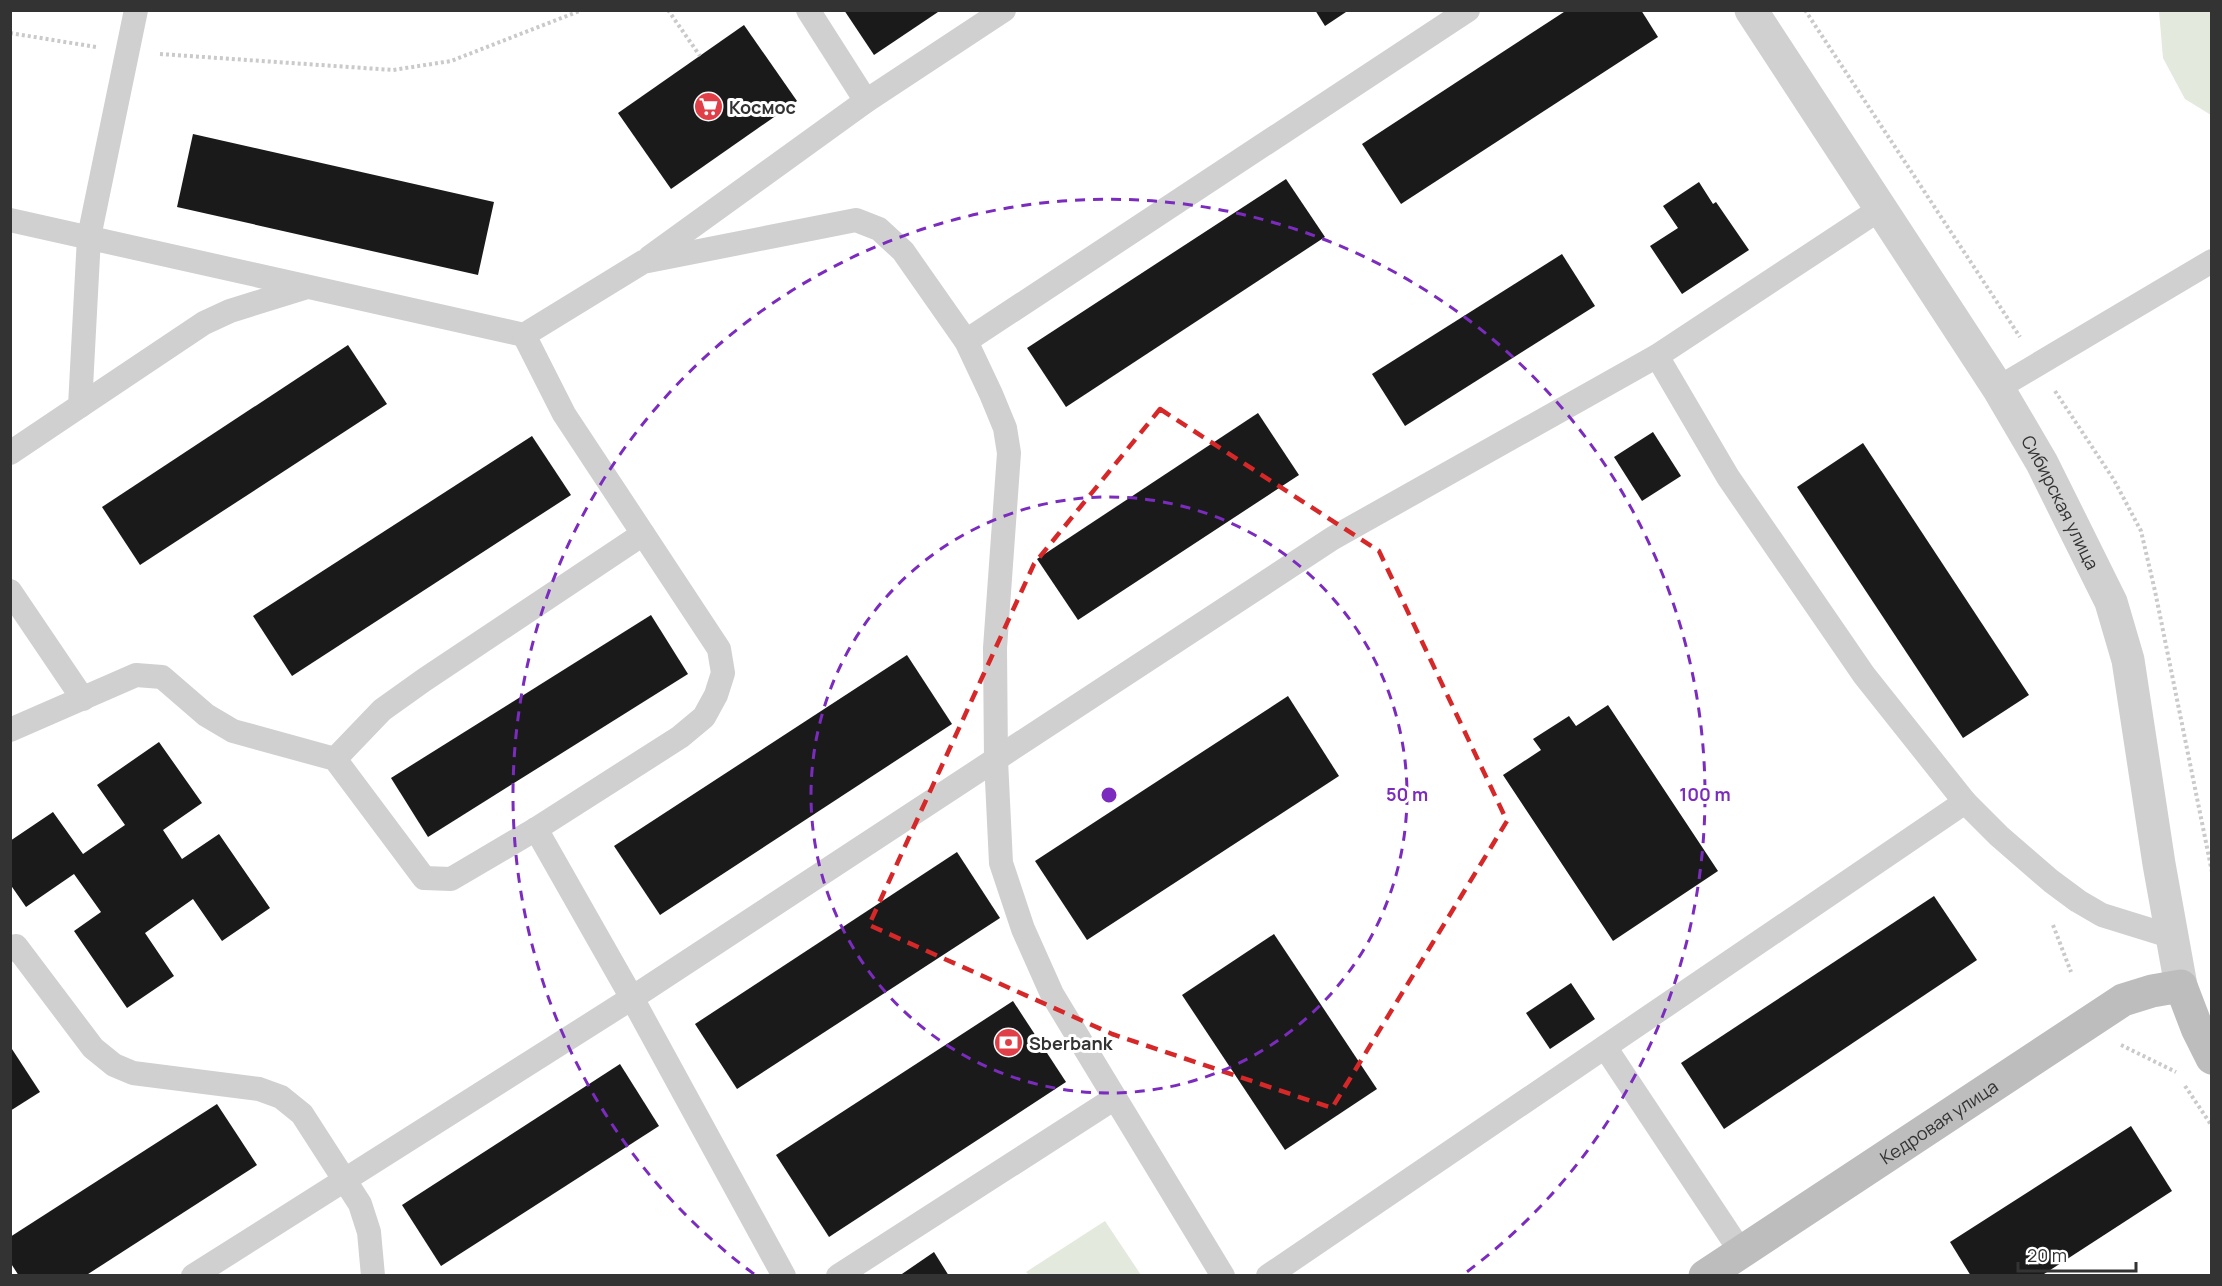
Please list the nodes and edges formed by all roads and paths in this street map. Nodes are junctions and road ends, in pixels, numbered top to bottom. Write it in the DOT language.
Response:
graph roads {
  1 [pos="136,10"];
  2 [pos="582,10"];
  3 [pos="668,10"];
  4 [pos="808,10"];
  5 [pos="1004,10"];
  6 [pos="1468,10"];
  7 [pos="1751,10"];
  8 [pos="10,33"];
  9 [pos="128,52"];
  10 [pos="700,56"];
  11 [pos="866,101"];
  12 [pos="1880,209"];
  13 [pos="13,222"];
  14 [pos="89,237"];
  15 [pos="2211,261"];
  16 [pos="643,262"];
  17 [pos="308,286"];
  18 [pos="524,335"];
  19 [pos="966,342"];
  20 [pos="1657,357"];
  21 [pos="1998,388"];
  22 [pos="80,406"];
  23 [pos="10,453"];
  24 [pos="643,534"];
  25 [pos="10,591"];
  26 [pos="83,699"];
  27 [pos="10,730"];
  28 [pos="335,759"];
  29 [pos="996,760"];
  30 [pos="1965,802"];
  31 [pos="536,829"];
  32 [pos="2173,937"];
  33 [pos="12,945"];
  34 [pos="2181,986"];
  35 [pos="632,998"];
  36 [pos="2120,1045"];
  37 [pos="1605,1047"];
  38 [pos="2211,1058"];
  39 [pos="2178,1077"];
  40 [pos="2182,1082"];
  41 [pos="1115,1098"];
  42 [pos="2211,1126"];
  43 [pos="345,1179"];
  44 [pos="1741,1252"];
  45 [pos="193,1275"];
  46 [pos="373,1275"];
  47 [pos="784,1275"];
  48 [pos="838,1275"];
  49 [pos="1223,1275"];
  50 [pos="1268,1275"];
  51 [pos="1705,1275"];
  1 -- 9 [label="lane"];
  2 -- 9 [label="path"];
  3 -- 10 [label="path"];
  4 -- 11 [label="lane"];
  5 -- 11 [label="lane"];
  6 -- 19 [label="lane"];
  7 -- 12 [label="street, Сибирская улица"];
  8 -- 9 [label="path"];
  9 -- 14 [label="lane"];
  11 -- 16 [label="lane"];
  12 -- 20 [label="lane"];
  12 -- 21 [label="street, Сибирская улица"];
  13 -- 14 [label="lane"];
  14 -- 17 [label="lane"];
  14 -- 22 [label="lane"];
  15 -- 21 [label="lane"];
  16 -- 18 [label="lane"];
  16 -- 19 [label="lane"];
  17 -- 18 [label="lane"];
  17 -- 22 [label="lane"];
  18 -- 24 [label="lane"];
  19 -- 29 [label="lane"];
  20 -- 29 [label="lane"];
  20 -- 30 [label="lane"];
  21 -- 32 [label="street, Сибирская улица"];
  22 -- 23 [label="lane"];
  24 -- 28 [label="lane"];
  24 -- 31 [label="lane"];
  25 -- 26 [label="lane"];
  26 -- 27 [label="lane"];
  26 -- 28 [label="lane"];
  28 -- 31 [label="lane"];
  29 -- 35 [label="lane"];
  29 -- 41 [label="lane"];
  30 -- 32 [label="lane"];
  30 -- 37 [label="lane"];
  31 -- 35 [label="lane"];
  32 -- 34 [label="street, Сибирская улица"];
  33 -- 43 [label="lane"];
  34 -- 38 [label="street, Сибирская улица"];
  34 -- 44 [label="street, Кедровая улица"];
  35 -- 43 [label="lane"];
  35 -- 47 [label="lane"];
  36 -- 39 [label="path"];
  37 -- 44 [label="lane"];
  37 -- 50 [label="lane"];
  40 -- 42 [label="path"];
  41 -- 48 [label="lane"];
  41 -- 49 [label="lane"];
  43 -- 45 [label="lane"];
  43 -- 46 [label="lane"];
  44 -- 51 [label="street, Кедровая улица"];
}
